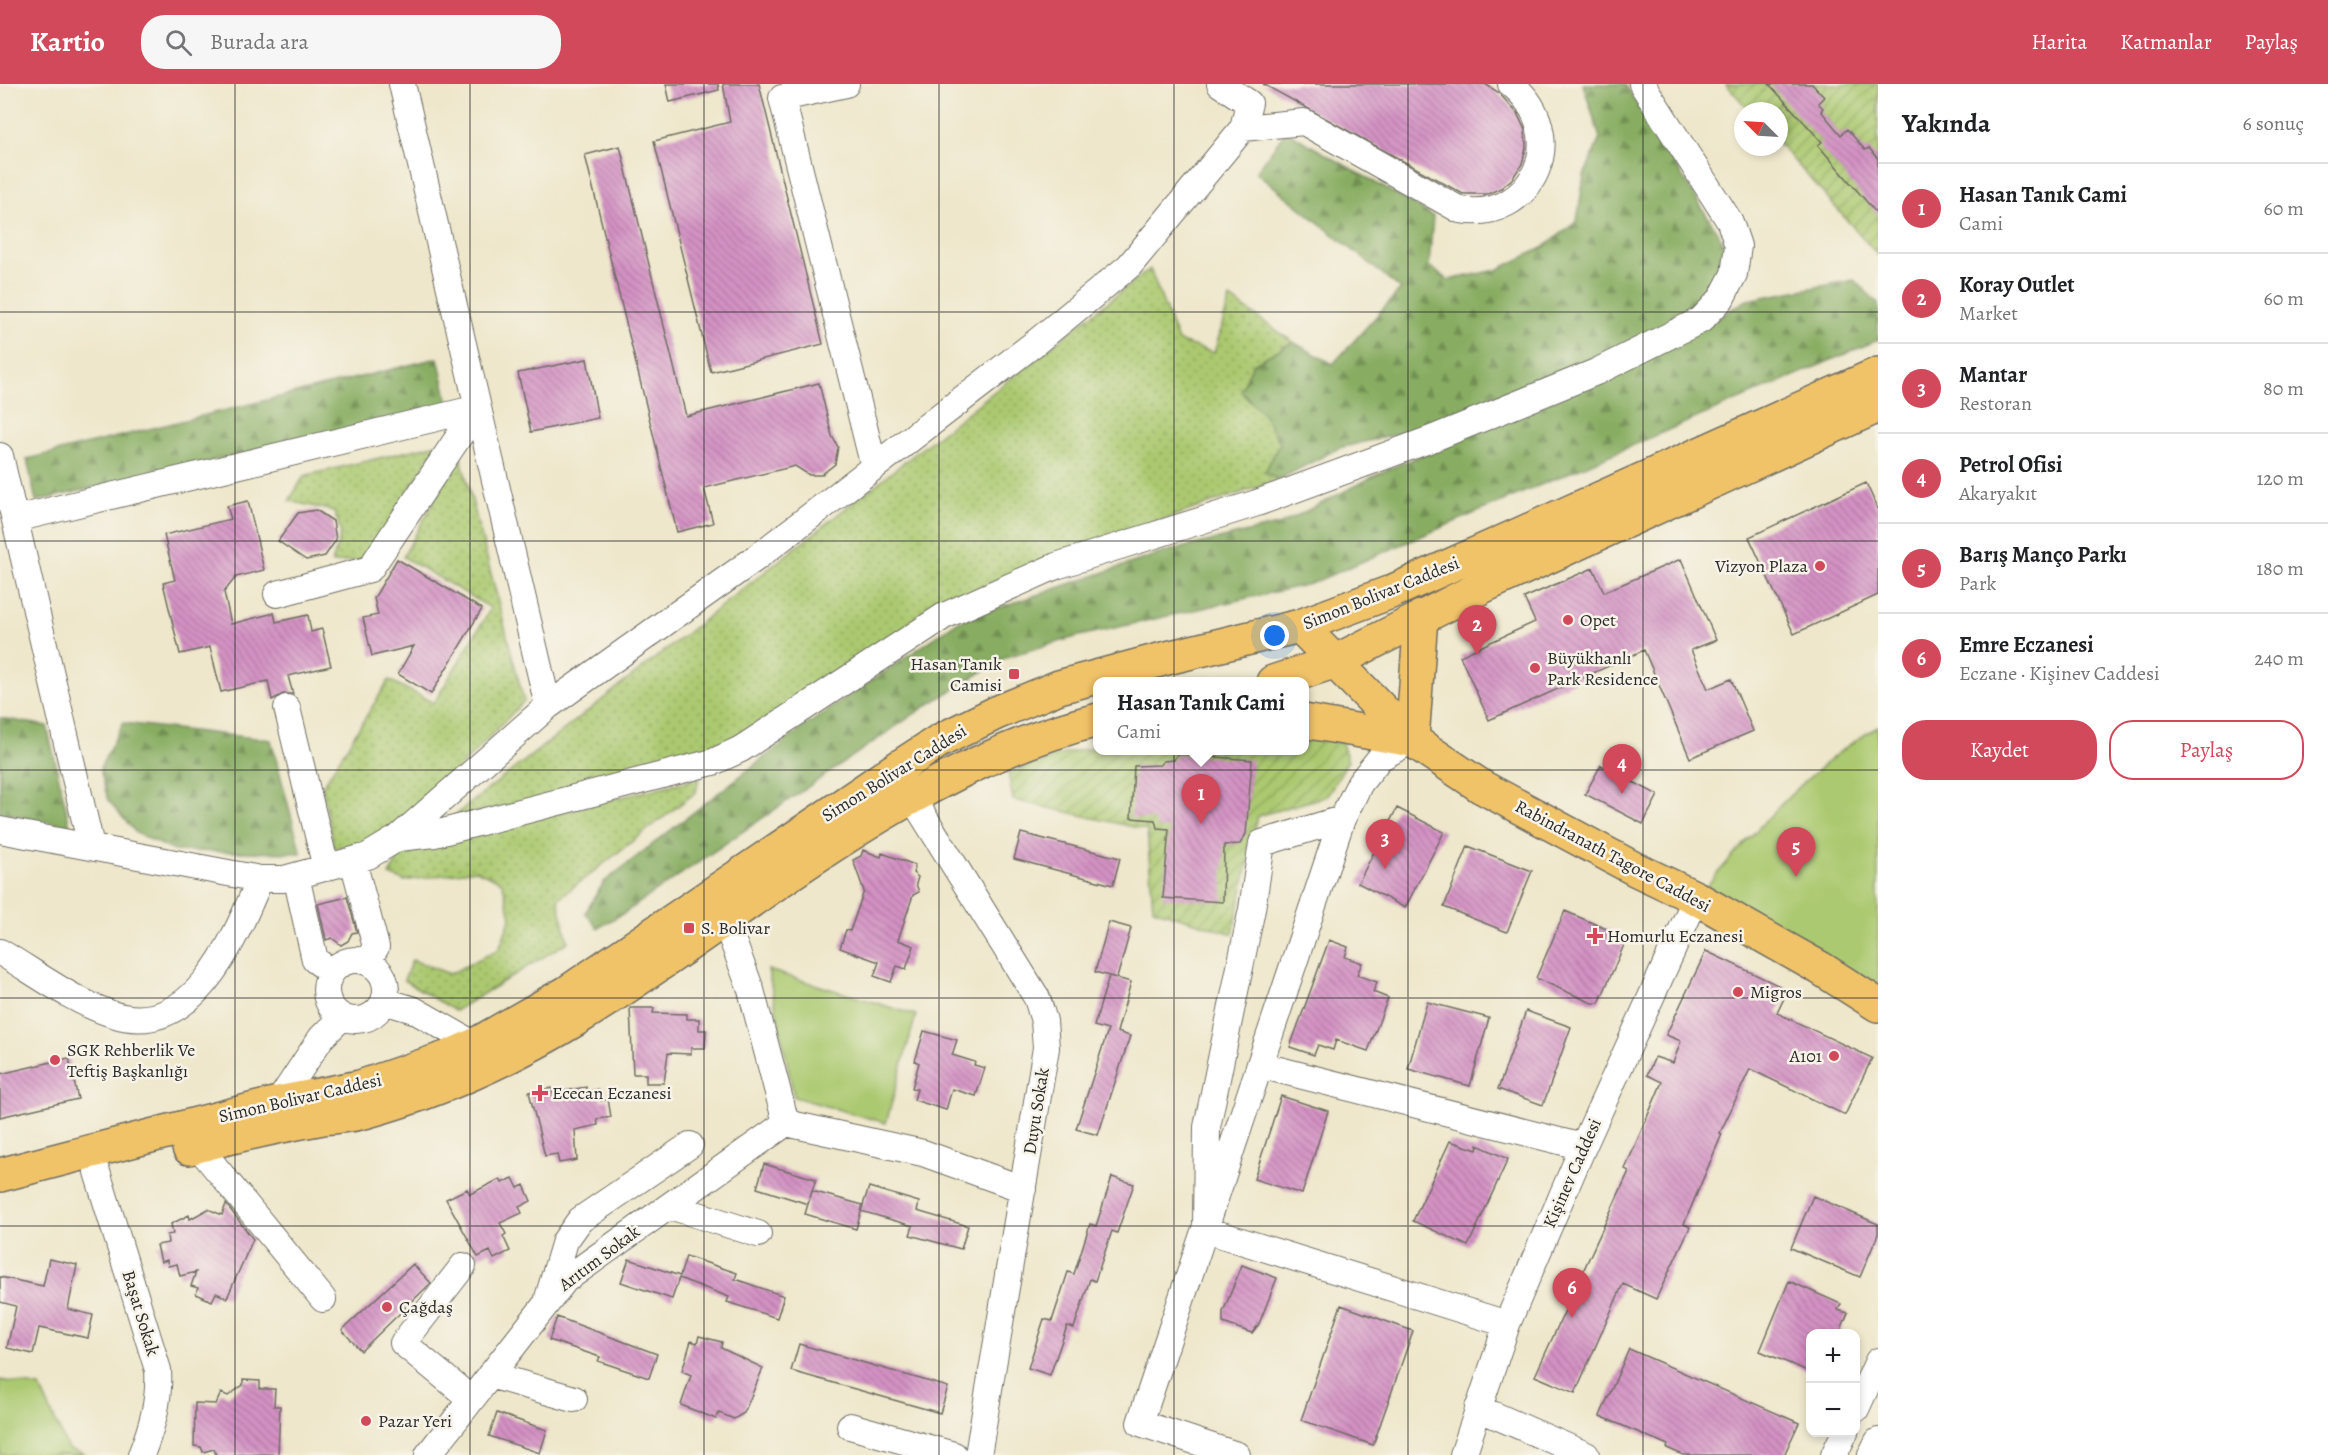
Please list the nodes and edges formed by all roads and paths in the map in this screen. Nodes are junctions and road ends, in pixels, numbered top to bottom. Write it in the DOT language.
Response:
graph roads {
  1 [pos="402,84"];
  2 [pos="846,84"];
  3 [pos="1220,84"];
  4 [pos="1511,84"];
  5 [pos="1642,84"];
  6 [pos="1243,128"];
  7 [pos="1878,374"];
  8 [pos="1878,406"];
  9 [pos="478,408"];
  10 [pos="0,456"];
  11 [pos="874,467"];
  12 [pos="15,519"];
  13 [pos="277,594"];
  14 [pos="1420,617"];
  15 [pos="1300,626"];
  16 [pos="1336,662"];
  17 [pos="1095,677"];
  18 [pos="1286,677"];
  19 [pos="1093,678"];
  20 [pos="548,706"];
  21 [pos="287,708"];
  22 [pos="1093,721"];
  23 [pos="1309,722"];
  24 [pos="1412,740"];
  25 [pos="913,799"];
  26 [pos="1342,819"];
  27 [pos="0,830"];
  28 [pos="398,838"];
  29 [pos="91,846"];
  30 [pos="353,861"];
  31 [pos="326,868"];
  32 [pos="296,876"];
  33 [pos="260,879"];
  34 [pos="1696,898"];
  35 [pos="725,920"];
  36 [pos="0,952"];
  37 [pos="368,962"];
  38 [pos="332,972"];
  39 [pos="384,1001"];
  40 [pos="1878,1005"];
  41 [pos="342,1017"];
  42 [pos="475,1045"];
  43 [pos="1260,1065"];
  44 [pos="278,1103"];
  45 [pos="786,1123"];
  46 [pos="197,1145"];
  47 [pos="690,1145"];
  48 [pos="1583,1148"];
  49 [pos="97,1172"];
  50 [pos="0,1175"];
  51 [pos="1023,1190"];
  52 [pos="0,1198"];
  53 [pos="670,1206"];
  54 [pos="1206,1230"];
  55 [pos="758,1234"];
  56 [pos="463,1266"];
  57 [pos="323,1299"];
  58 [pos="548,1301"];
  59 [pos="1507,1324"];
  60 [pos="1878,1361"];
  61 [pos="490,1375"];
  62 [pos="471,1399"];
  63 [pos="574,1399"];
  64 [pos="1860,1400"];
  65 [pos="1478,1408"];
  66 [pos="850,1426"];
  67 [pos="1843,1437"];
  68 [pos="1878,1441"];
  69 [pos="141,1455"];
  70 [pos="428,1455"];
  71 [pos="954,1455"];
  72 [pos="978,1455"];
  73 [pos="1237,1455"];
  74 [pos="1462,1455"];
  75 [pos="1586,1455"];
  76 [pos="1834,1455"];
  77 [pos="1871,1455"];
  1 -- 9 [label="street"];
  2 -- 11 [label="street"];
  3 -- 6 [label="street"];
  4 -- 6 [label="street"];
  5 -- 28 [label="street"];
  6 -- 11 [label="street"];
  7 -- 15 [label="main road, Simon Bolivar Caddesi"];
  8 -- 14 [label="main road, Simon Bolivar Caddesi"];
  9 -- 12 [label="street"];
  9 -- 13 [label="street"];
  9 -- 20 [label="street"];
  10 -- 12 [label="street"];
  11 -- 20 [label="street"];
  12 -- 29 [label="street"];
  14 -- 16 [label="main road, Simon Bolivar Caddesi"];
  14 -- 24 [label="main road"];
  15 -- 16 [label="main road, Rabindranath Tagore Caddesi"];
  15 -- 17 [label="main road, Simon Bolivar Caddesi"];
  16 -- 18 [label="main road, Simon Bolivar Caddesi"];
  16 -- 24 [label="main road, Rabindranath Tagore Caddesi"];
  19 -- 42 [label="main road, Simon Bolivar Caddesi"];
  20 -- 28 [label="street"];
  21 -- 31 [label="street"];
  22 -- 25 [label="main road, Simon Bolivar Caddesi"];
  23 -- 24 [label="main road, Rabindranath Tagore Caddesi"];
  24 -- 26 [label="street"];
  24 -- 34 [label="main road, Rabindranath Tagore Caddesi"];
  25 -- 35 [label="main road, Simon Bolivar Caddesi"];
  25 -- 51 [label="street, Duyu Sokak"];
  26 -- 43 [label="street"];
  26 -- 54 [label="street"];
  27 -- 29 [label="street"];
  28 -- 30 [label="street"];
  29 -- 33 [label="street"];
  30 -- 31 [label="street"];
  30 -- 37 [label="street"];
  31 -- 32 [label="street"];
  32 -- 33 [label="street"];
  32 -- 38 [label="street"];
  33 -- 36 [label="street"];
  34 -- 40 [label="main road, Rabindranath Tagore Caddesi"];
  34 -- 48 [label="street, Kişinev Caddesi"];
  35 -- 45 [label="street"];
  35 -- 46 [label="main road, Simon Bolivar Caddesi"];
  37 -- 38 [label="street"];
  37 -- 39 [label="street"];
  38 -- 41 [label="street"];
  39 -- 41 [label="street"];
  39 -- 42 [label="street"];
  41 -- 44 [label="street"];
  42 -- 44 [label="main road, Simon Bolivar Caddesi"];
  43 -- 48 [label="street"];
  43 -- 54 [label="street"];
  44 -- 50 [label="main road, Simon Bolivar Caddesi"];
  45 -- 51 [label="street"];
  45 -- 53 [label="street, Arıtım Sokak"];
  46 -- 49 [label="main road, Simon Bolivar Caddesi"];
  46 -- 57 [label="street"];
  47 -- 58 [label="street"];
  48 -- 59 [label="street, Kişinev Caddesi"];
  49 -- 52 [label="main road, Simon Bolivar Caddesi"];
  49 -- 69 [label="street, Başat Sokak"];
  51 -- 72 [label="street, Duyu Sokak"];
  53 -- 55 [label="street"];
  53 -- 58 [label="street, Arıtım Sokak"];
  54 -- 59 [label="street"];
  54 -- 73 [label="street"];
  56 -- 62 [label="street"];
  58 -- 61 [label="street, Arıtım Sokak"];
  59 -- 65 [label="street, Kişinev Caddesi"];
  60 -- 64 [label="street"];
  61 -- 62 [label="street, Arıtım Sokak"];
  61 -- 63 [label="street"];
  62 -- 70 [label="street, Arıtım Sokak"];
  65 -- 74 [label="street, Kişinev Caddesi"];
  65 -- 75 [label="street"];
  66 -- 71 [label="street"];
  67 -- 76 [label="street"];
  68 -- 77 [label="street"];
}
